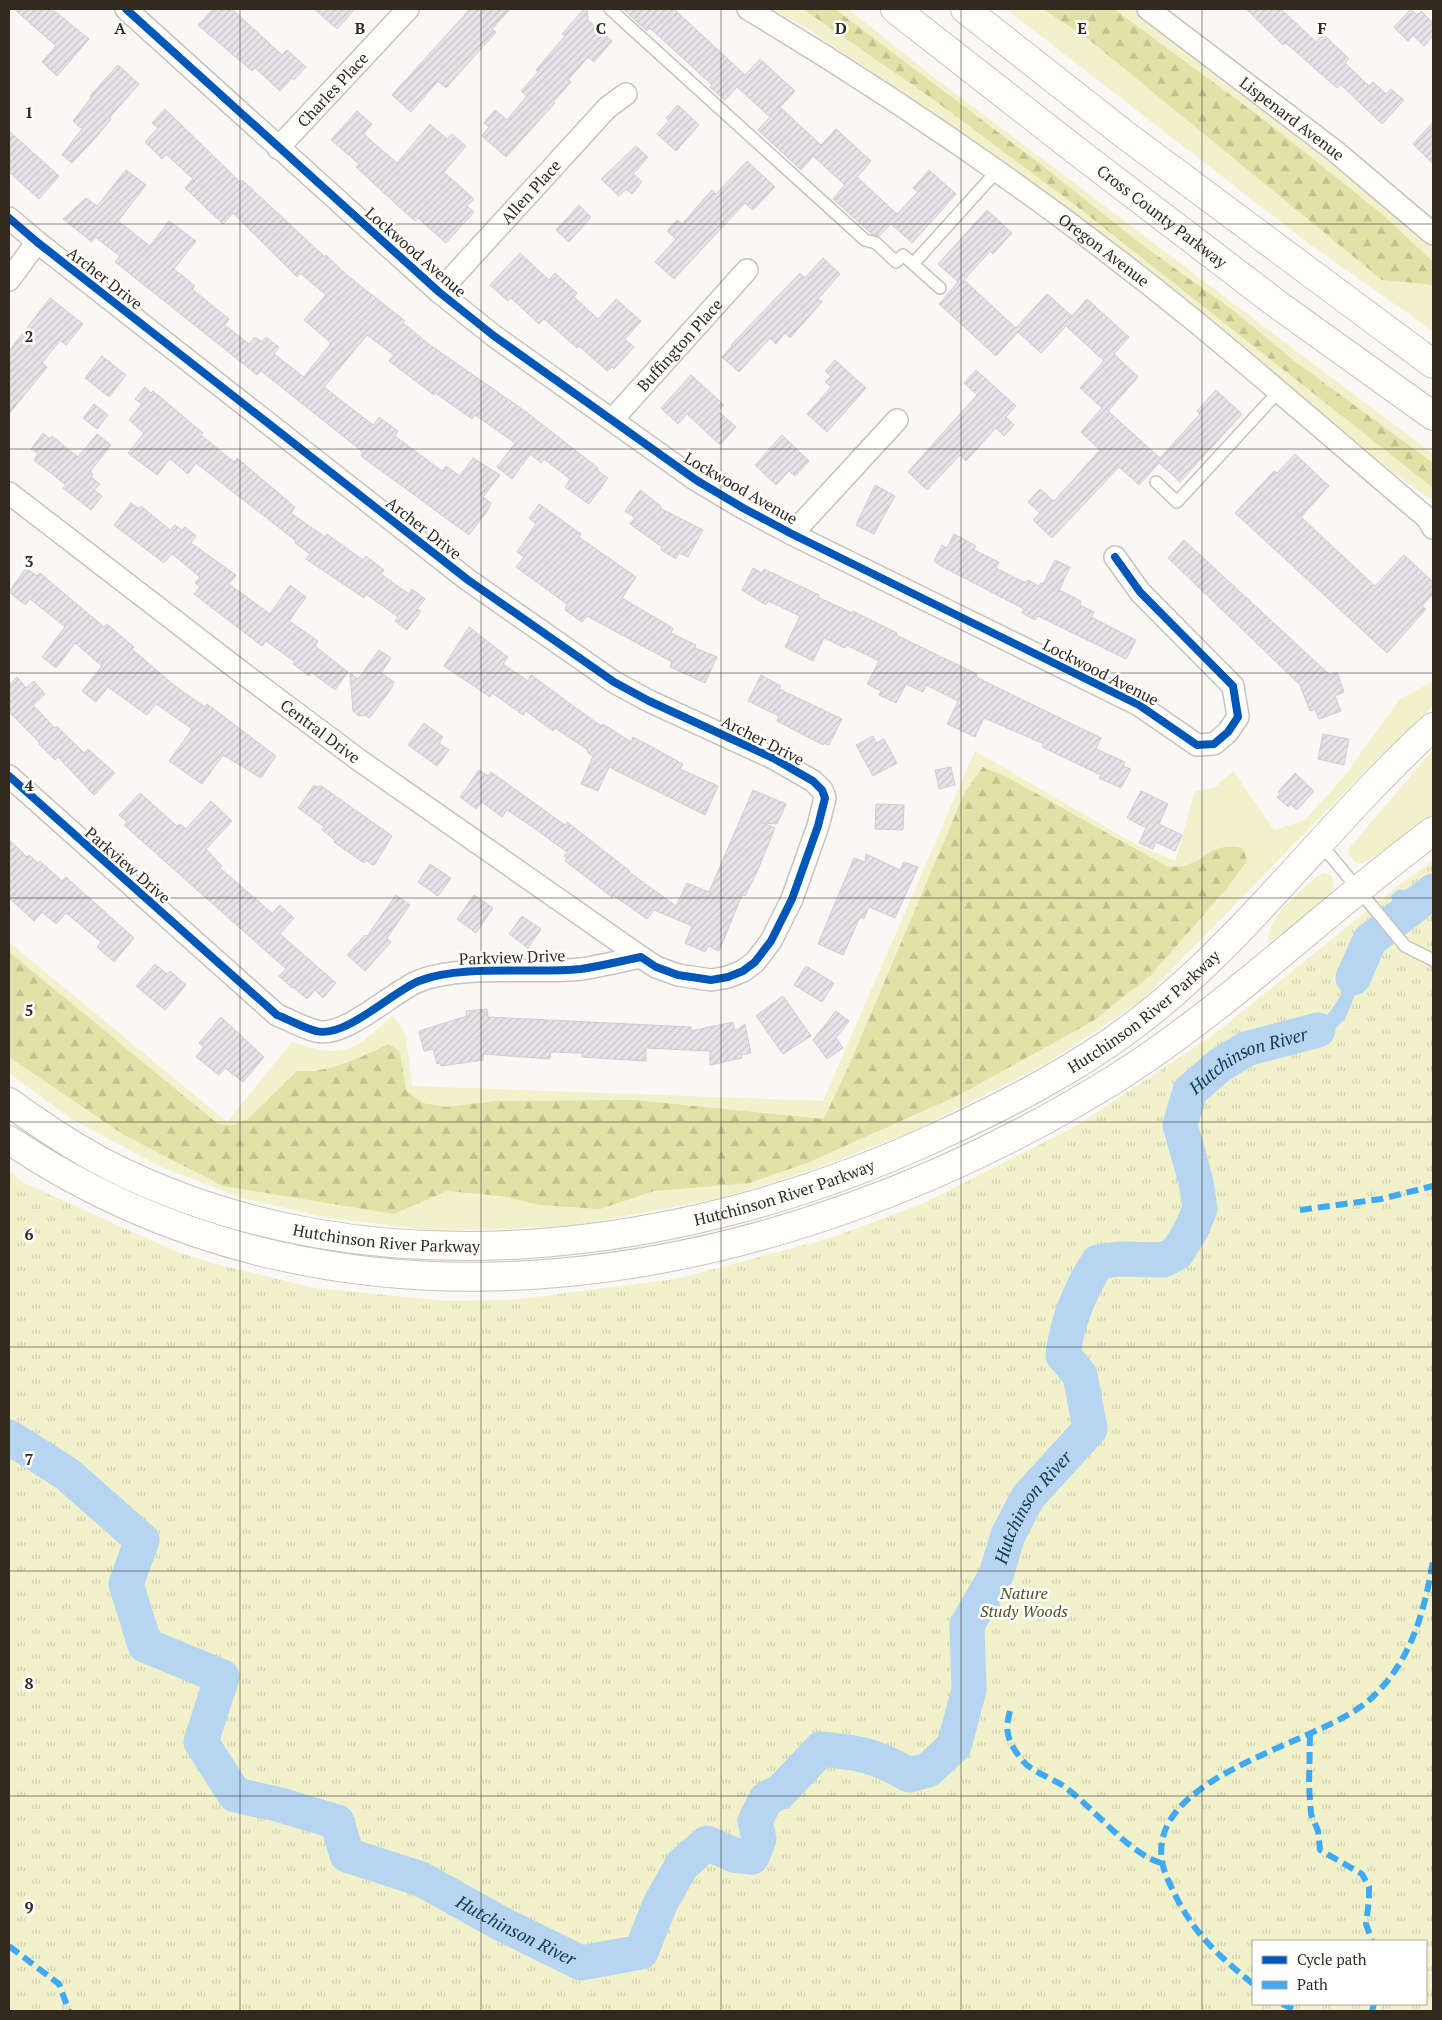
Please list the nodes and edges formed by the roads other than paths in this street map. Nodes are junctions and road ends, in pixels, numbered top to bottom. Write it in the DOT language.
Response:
graph roads {
  1 [pos="126,9"];
  2 [pos="408,9"];
  3 [pos="610,9"];
  4 [pos="748,9"];
  5 [pos="895,9"];
  6 [pos="966,9"];
  7 [pos="1148,9"];
  8 [pos="626,94"];
  9 [pos="278,148"];
  10 [pos="996,172"];
  11 [pos="9,218"];
  12 [pos="1433,234"];
  13 [pos="37,242"];
  14 [pos="913,264"];
  15 [pos="747,270"];
  16 [pos="9,280"];
  17 [pos="940,288"];
  18 [pos="439,292"];
  19 [pos="1433,364"];
  20 [pos="1278,392"];
  21 [pos="1433,416"];
  22 [pos="612,420"];
  23 [pos="897,420"];
  24 [pos="1156,482"];
  25 [pos="9,493"];
  26 [pos="1433,528"];
  27 [pos="792,534"];
  28 [pos="1115,557"];
  29 [pos="1433,727"];
  30 [pos="9,776"];
  31 [pos="1433,831"];
  32 [pos="1320,843"];
  33 [pos="1365,897"];
  34 [pos="641,957"];
  35 [pos="1433,960"];
  36 [pos="9,1102"];
  37 [pos="9,1140"];
  1 -- 9 [label="street, Lockwood Avenue"];
  2 -- 9 [label="street, Charles Place"];
  3 -- 14 [label="lane"];
  4 -- 10 [label="street, Oregon Avenue"];
  5 -- 21 [label="highway, Cross County Parkway"];
  6 -- 19 [label="highway"];
  7 -- 12 [label="street, Lispenard Avenue"];
  8 -- 18 [label="street, Allen Place"];
  9 -- 18 [label="street, Lockwood Avenue"];
  10 -- 14 [label="lane"];
  10 -- 20 [label="street, Oregon Avenue"];
  11 -- 13 [label="street, Archer Drive"];
  13 -- 16 [label="street"];
  13 -- 34 [label="street, Archer Drive"];
  14 -- 17 [label="lane"];
  15 -- 22 [label="street, Buffington Place"];
  18 -- 22 [label="street, Lockwood Avenue"];
  20 -- 24 [label="lane"];
  20 -- 26 [label="street, Oregon Avenue"];
  22 -- 27 [label="street, Lockwood Avenue"];
  23 -- 27 [label="street"];
  25 -- 34 [label="street, Central Drive"];
  27 -- 28 [label="street, Lockwood Avenue"];
  29 -- 32 [label="highway, Hutchinson River Parkway"];
  30 -- 34 [label="street, Parkview Drive"];
  31 -- 33 [label="highway, Hutchinson River Parkway"];
  32 -- 33 [label="lane"];
  32 -- 36 [label="highway, Hutchinson River Parkway"];
  33 -- 35 [label="lane"];
  33 -- 37 [label="highway, Hutchinson River Parkway"];
}
